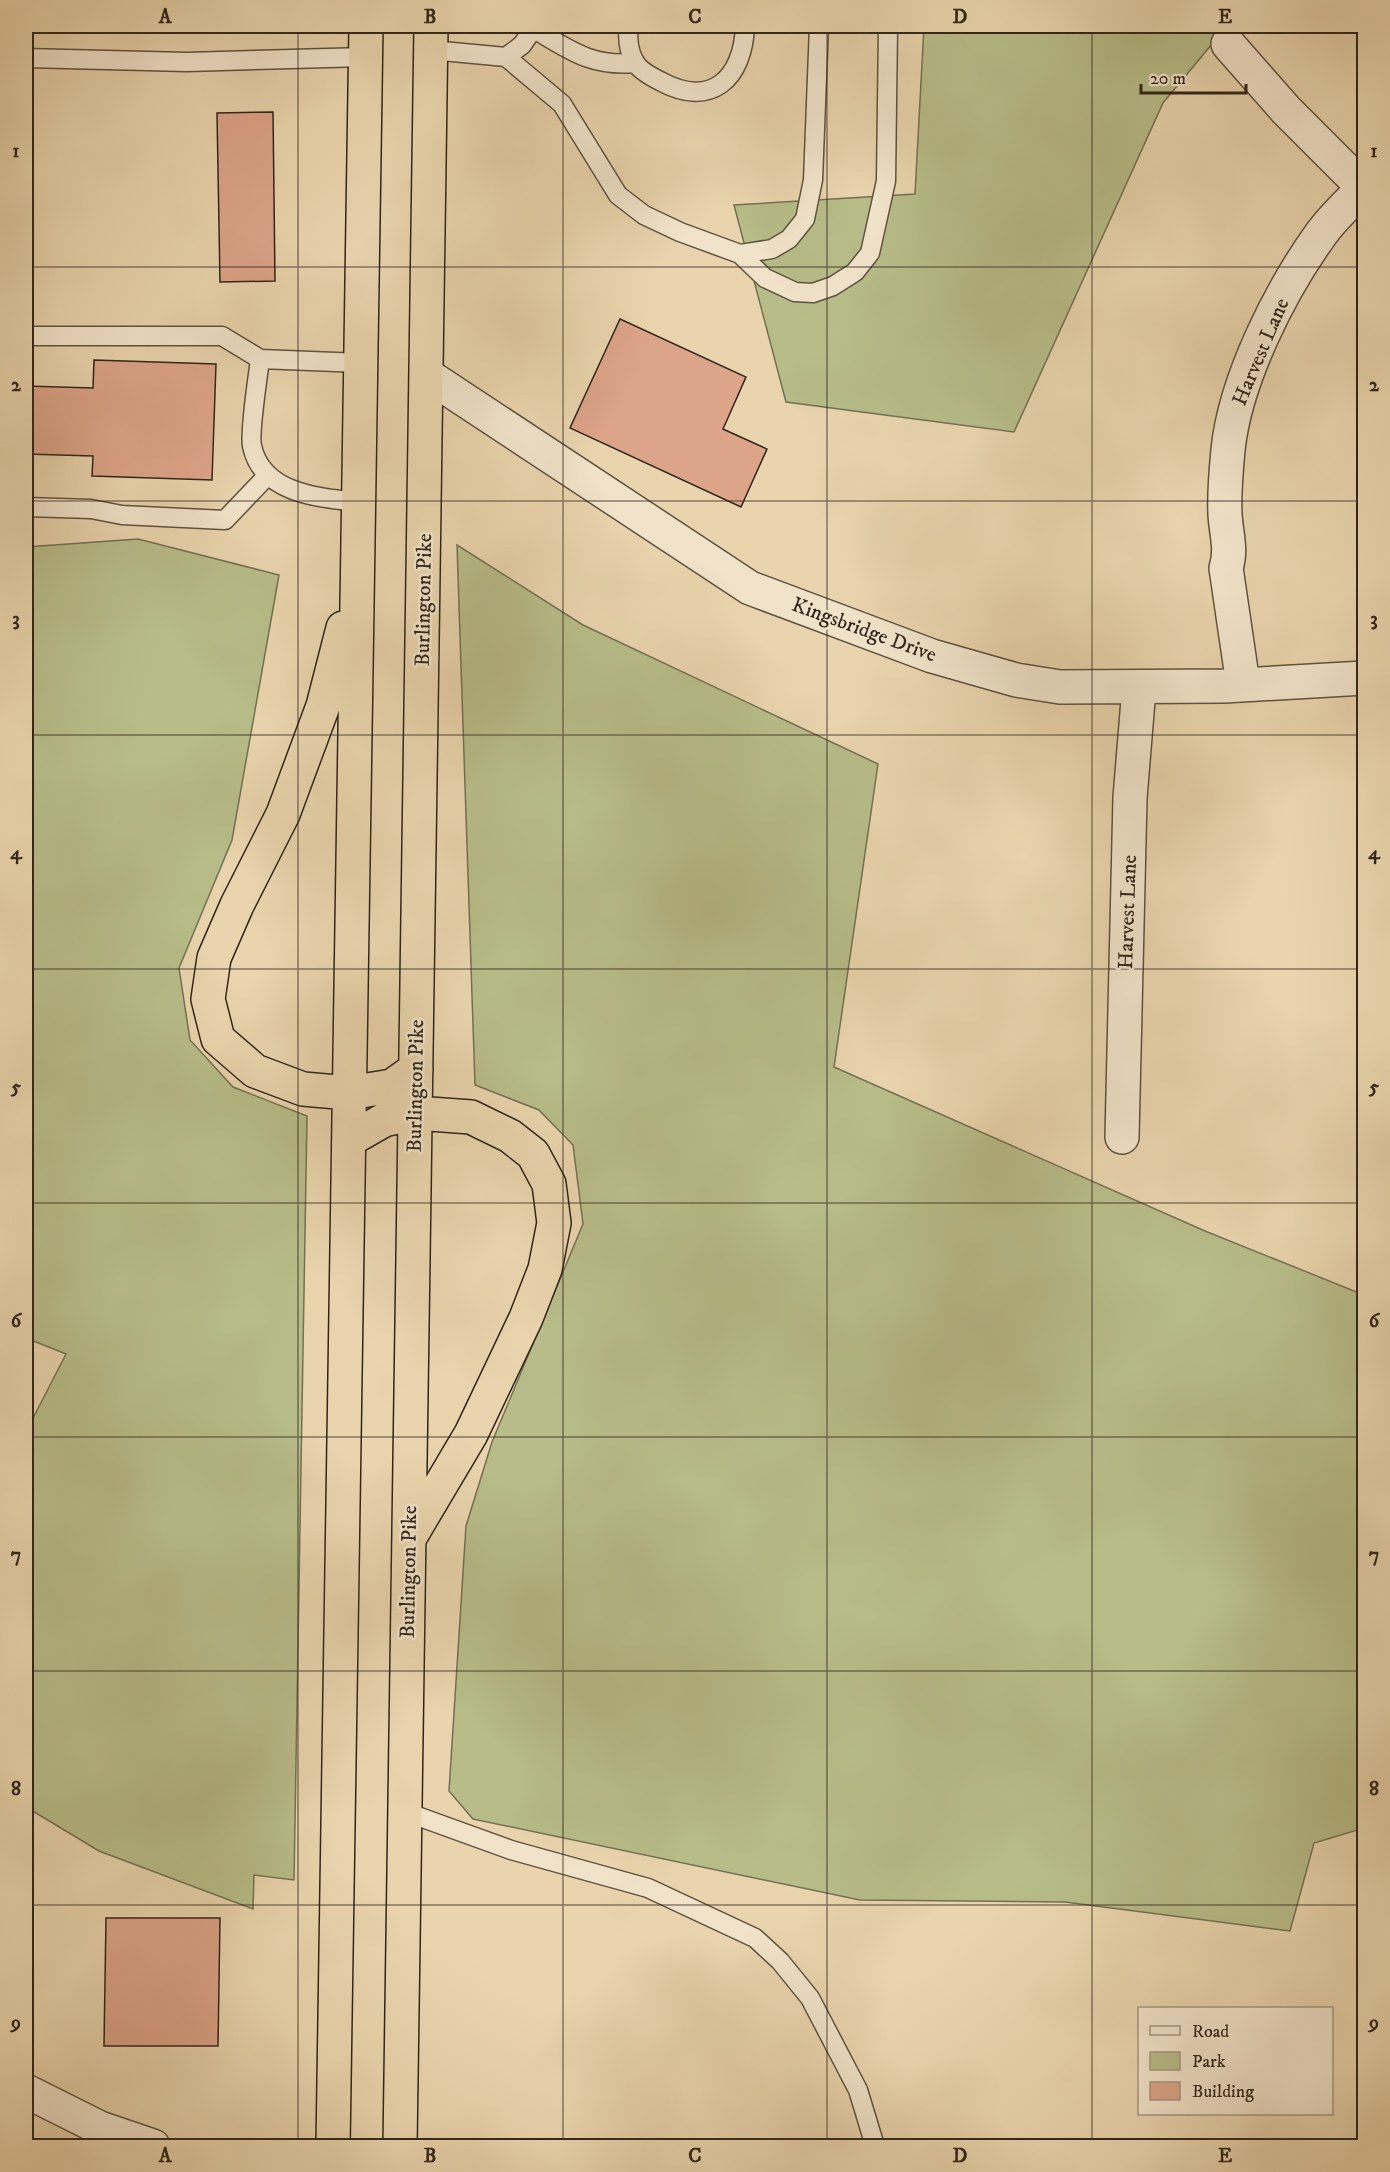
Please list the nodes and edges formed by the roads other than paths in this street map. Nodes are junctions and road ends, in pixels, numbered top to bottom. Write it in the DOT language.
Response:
graph roads {
  1 [pos="628,26"];
  2 [pos="746,26"];
  3 [pos="819,26"];
  4 [pos="888,26"];
  5 [pos="534,27"];
  6 [pos="431,38"];
  7 [pos="366,41"];
  8 [pos="1228,44"];
  9 [pos="506,57"];
  10 [pos="26,58"];
  11 [pos="635,63"];
  12 [pos="1364,188"];
  13 [pos="740,254"];
  14 [pos="26,336"];
  15 [pos="260,359"];
  16 [pos="361,363"];
  17 [pos="427,375"];
  18 [pos="267,476"];
  19 [pos="359,502"];
  20 [pos="26,507"];
  21 [pos="357,574"];
  22 [pos="1365,678"];
  23 [pos="1243,684"];
  24 [pos="1139,688"];
  25 [pos="416,1069"];
  26 [pos="350,1093"];
  27 [pos="416,1113"];
  28 [pos="1122,1137"];
  29 [pos="349,1140"];
  30 [pos="409,1539"];
  31 [pos="406,1812"];
  32 [pos="26,2091"];
  33 [pos="153,2146"];
  34 [pos="333,2146"];
  35 [pos="400,2146"];
  36 [pos="875,2146"];
  1 -- 11 [label="lane"];
  2 -- 11 [label="lane"];
  3 -- 13 [label="lane"];
  4 -- 13 [label="lane"];
  5 -- 9 [label="lane"];
  5 -- 11 [label="lane"];
  6 -- 9 [label="lane"];
  6 -- 17 [label="highway, Burlington Pike"];
  7 -- 10 [label="lane"];
  7 -- 16 [label="highway"];
  8 -- 12 [label="street"];
  9 -- 13 [label="lane"];
  12 -- 23 [label="street, Harvest Lane"];
  14 -- 15 [label="lane"];
  15 -- 16 [label="lane"];
  15 -- 18 [label="lane"];
  16 -- 19 [label="highway"];
  17 -- 24 [label="street, Kingsbridge Drive"];
  17 -- 25 [label="highway, Burlington Pike"];
  18 -- 19 [label="lane"];
  18 -- 20 [label="lane"];
  19 -- 21 [label="highway"];
  21 -- 26 [label="highway"];
  21 -- 26 [label="highway"];
  22 -- 23 [label="street, Kingsbridge Drive"];
  23 -- 24 [label="street, Kingsbridge Drive"];
  24 -- 28 [label="street, Harvest Lane"];
  25 -- 26 [label="highway"];
  25 -- 27 [label="highway, Burlington Pike"];
  26 -- 29 [label="highway"];
  27 -- 29 [label="highway"];
  27 -- 30 [label="highway, Burlington Pike"];
  27 -- 30 [label="highway"];
  29 -- 34 [label="highway"];
  30 -- 31 [label="highway, Burlington Pike"];
  31 -- 35 [label="highway, Burlington Pike"];
  31 -- 36 [label="lane"];
  32 -- 33 [label="street"];
}
